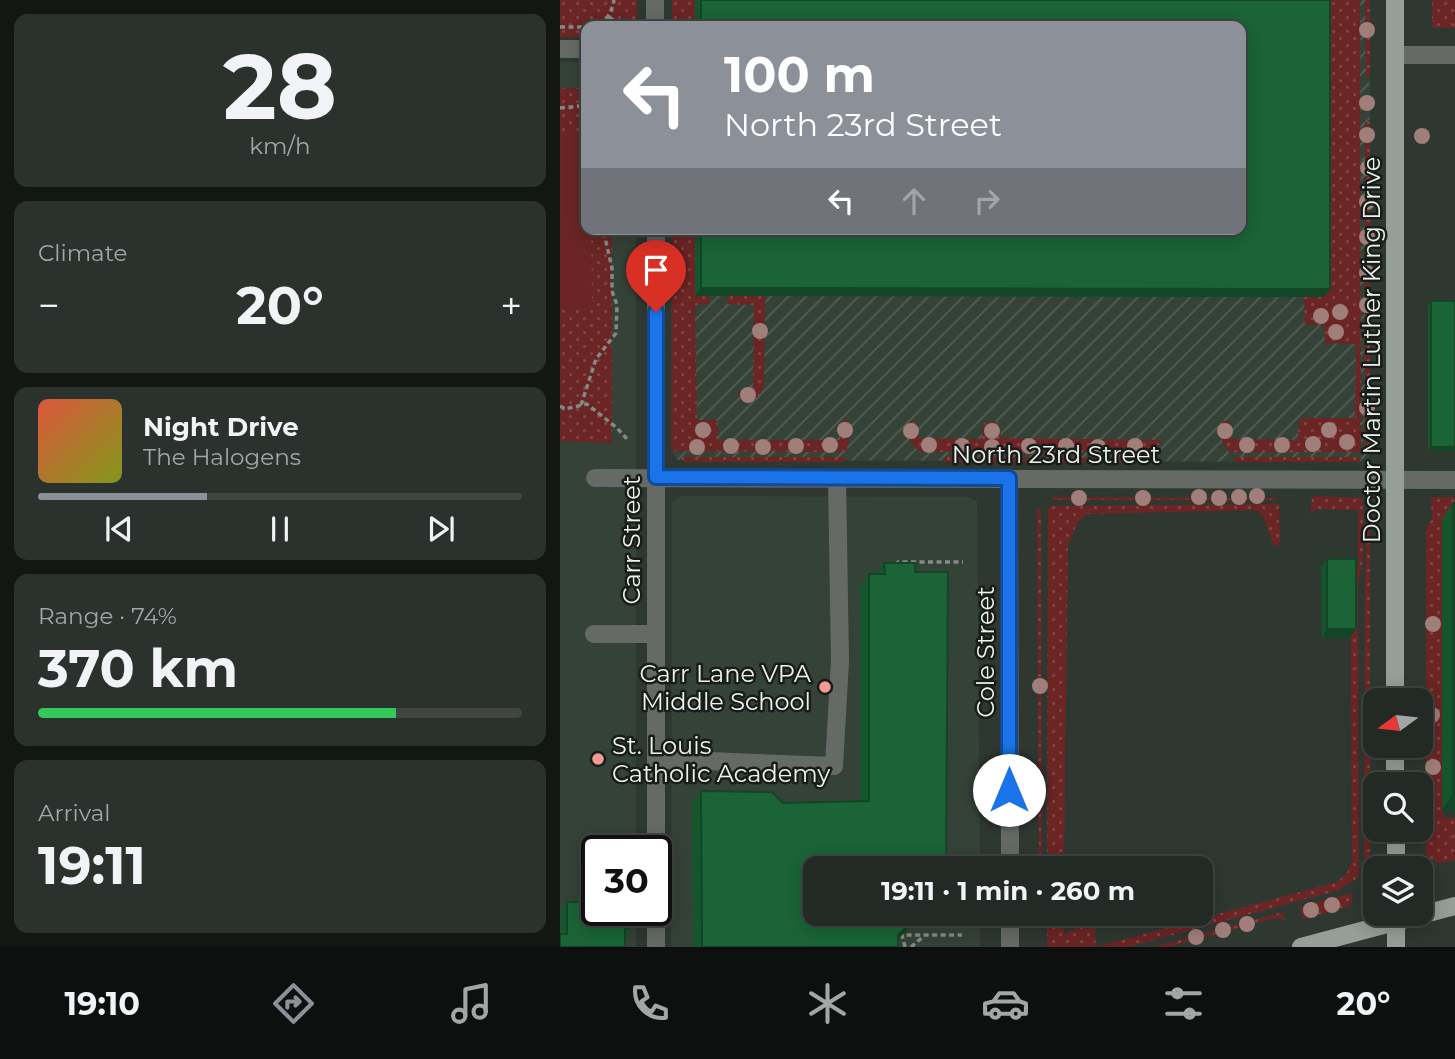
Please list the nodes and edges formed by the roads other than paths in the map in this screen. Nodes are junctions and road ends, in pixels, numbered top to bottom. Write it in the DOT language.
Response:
graph roads {
  1 [pos="655,0"];
  2 [pos="1395,0"];
  3 [pos="655,21"];
  4 [pos="560,49"];
  5 [pos="581,49"];
  6 [pos="1395,55"];
  7 [pos="1455,55"];
  8 [pos="656,235"];
  9 [pos="656,477"];
  10 [pos="595,478"];
  11 [pos="837,478"];
  12 [pos="1009,478"];
  13 [pos="1395,479"];
  14 [pos="1455,480"];
  15 [pos="594,634"];
  16 [pos="656,634"];
  17 [pos="1395,688"];
  18 [pos="656,761"];
  19 [pos="656,835"];
  20 [pos="1010,856"];
  21 [pos="1455,906"];
  22 [pos="1433,910"];
  23 [pos="656,926"];
  24 [pos="1010,926"];
  25 [pos="1370,926"];
  26 [pos="1396,926"];
  27 [pos="656,947"];
  28 [pos="1010,947"];
  29 [pos="1301,947"];
  30 [pos="1396,947"];
  1 -- 3 [label="street"];
  2 -- 6 [label="main road, Doctor Martin Luther King Drive"];
  4 -- 5 [label="street"];
  6 -- 7 [label="street"];
  6 -- 13 [label="main road, Doctor Martin Luther King Drive"];
  8 -- 9 [label="street, Carr Street"];
  9 -- 10 [label="street, North 23rd Street"];
  9 -- 11 [label="street, North 23rd Street"];
  9 -- 16 [label="street, Carr Street"];
  11 -- 12 [label="street, North 23rd Street"];
  11 -- 18 [label="street"];
  12 -- 13 [label="street, North 23rd Street"];
  12 -- 20 [label="street, Cole Street"];
  13 -- 14 [label="street, North 23rd Street"];
  13 -- 17 [label="main road, Doctor Martin Luther King Drive"];
  15 -- 16 [label="street"];
  16 -- 18 [label="street, Carr Street"];
  18 -- 19 [label="street, Carr Street"];
  21 -- 22 [label="main road"];
  23 -- 27 [label="street"];
  24 -- 28 [label="street"];
  25 -- 29 [label="main road"];
  26 -- 30 [label="main road"];
}
